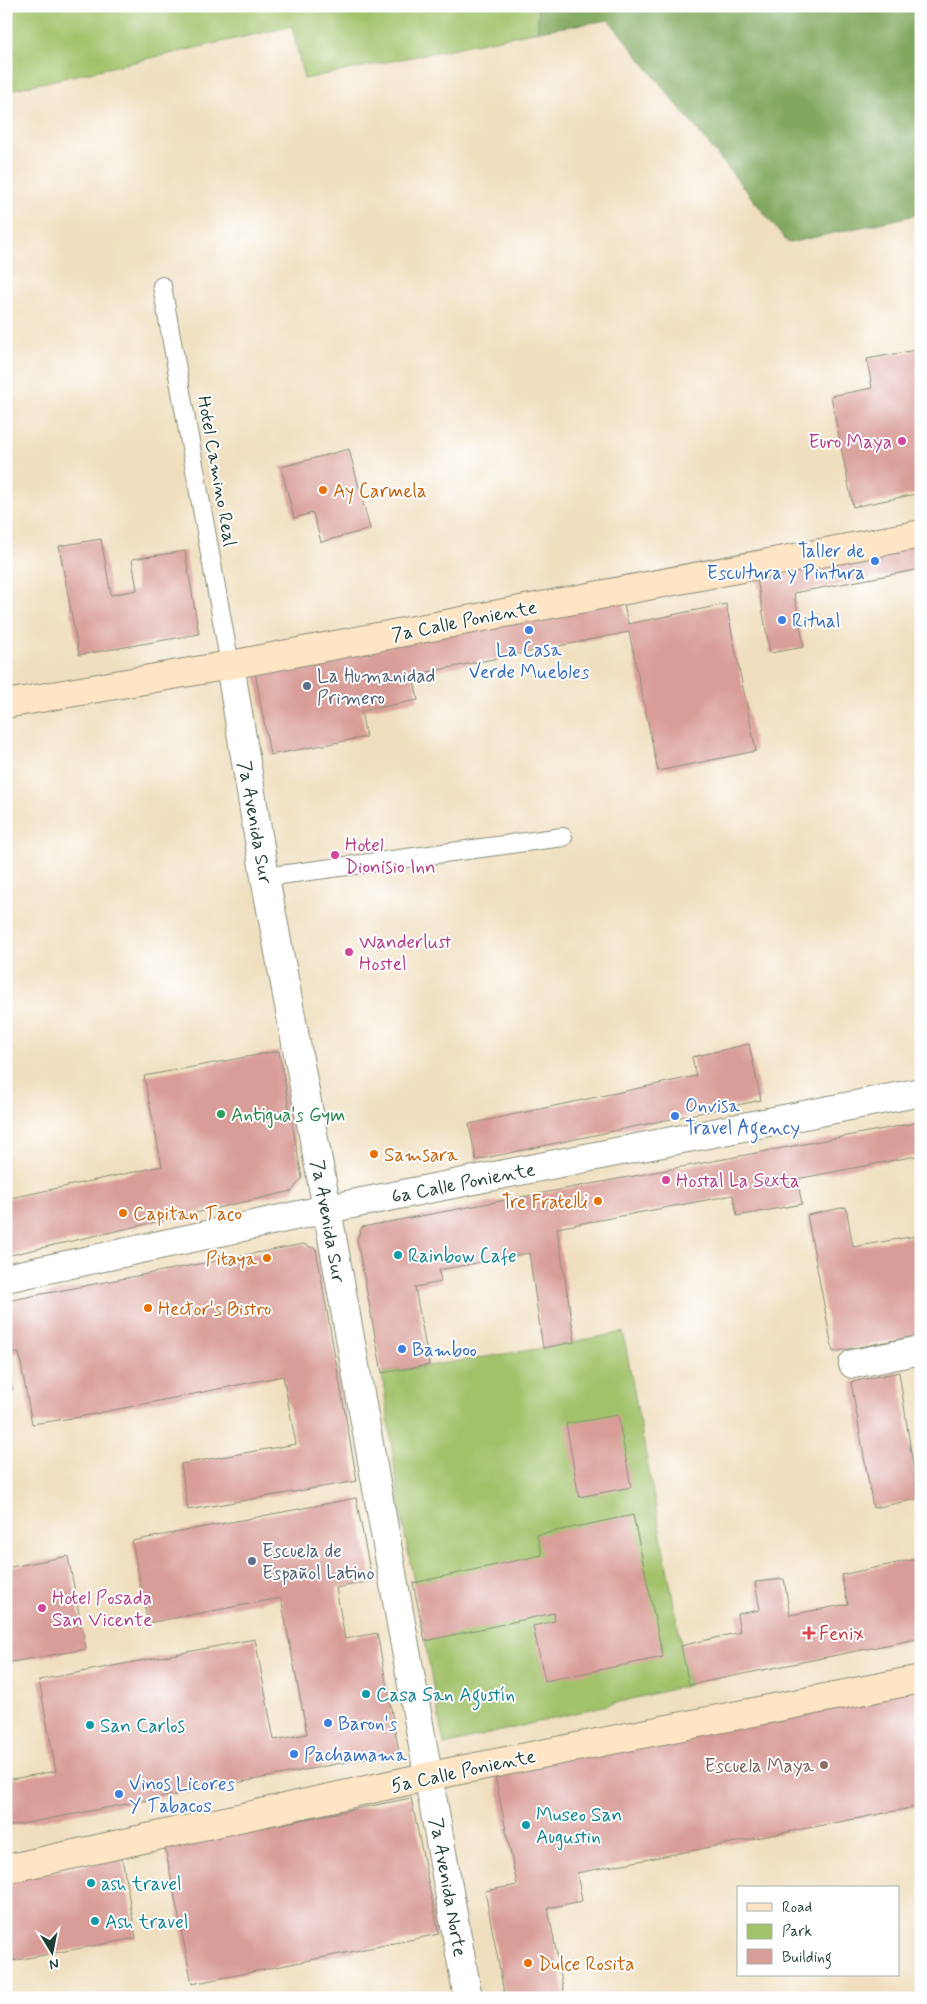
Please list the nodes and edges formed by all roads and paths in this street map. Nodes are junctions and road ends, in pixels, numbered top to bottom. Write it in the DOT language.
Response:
graph roads {
  1 [pos="162,286"];
  2 [pos="921,534"];
  3 [pos="230,664"];
  4 [pos="6,704"];
  5 [pos="563,837"];
  6 [pos="265,877"];
  7 [pos="921,1092"];
  8 [pos="327,1209"];
  9 [pos="6,1278"];
  10 [pos="921,1350"];
  11 [pos="853,1364"];
  12 [pos="921,1679"];
  13 [pos="430,1776"];
  14 [pos="6,1869"];
  15 [pos="468,1998"];
  1 -- 3 [label="lane, Hotel Camino Real"];
  2 -- 3 [label="main road, 7a Calle Poniente"];
  3 -- 4 [label="main road, 7a Calle Poniente"];
  3 -- 6 [label="street, 7a Avenida Sur"];
  5 -- 6 [label="lane"];
  6 -- 8 [label="street, 7a Avenida Sur"];
  7 -- 8 [label="street, 6a Calle Poniente"];
  8 -- 9 [label="street, 6a Calle Poniente"];
  8 -- 13 [label="street, 7a Avenida Sur"];
  10 -- 11 [label="street"];
  12 -- 13 [label="main road, 5a Calle Poniente"];
  13 -- 14 [label="main road, 5a Calle Poniente"];
  13 -- 15 [label="street, 7a Avenida Norte"];
}
